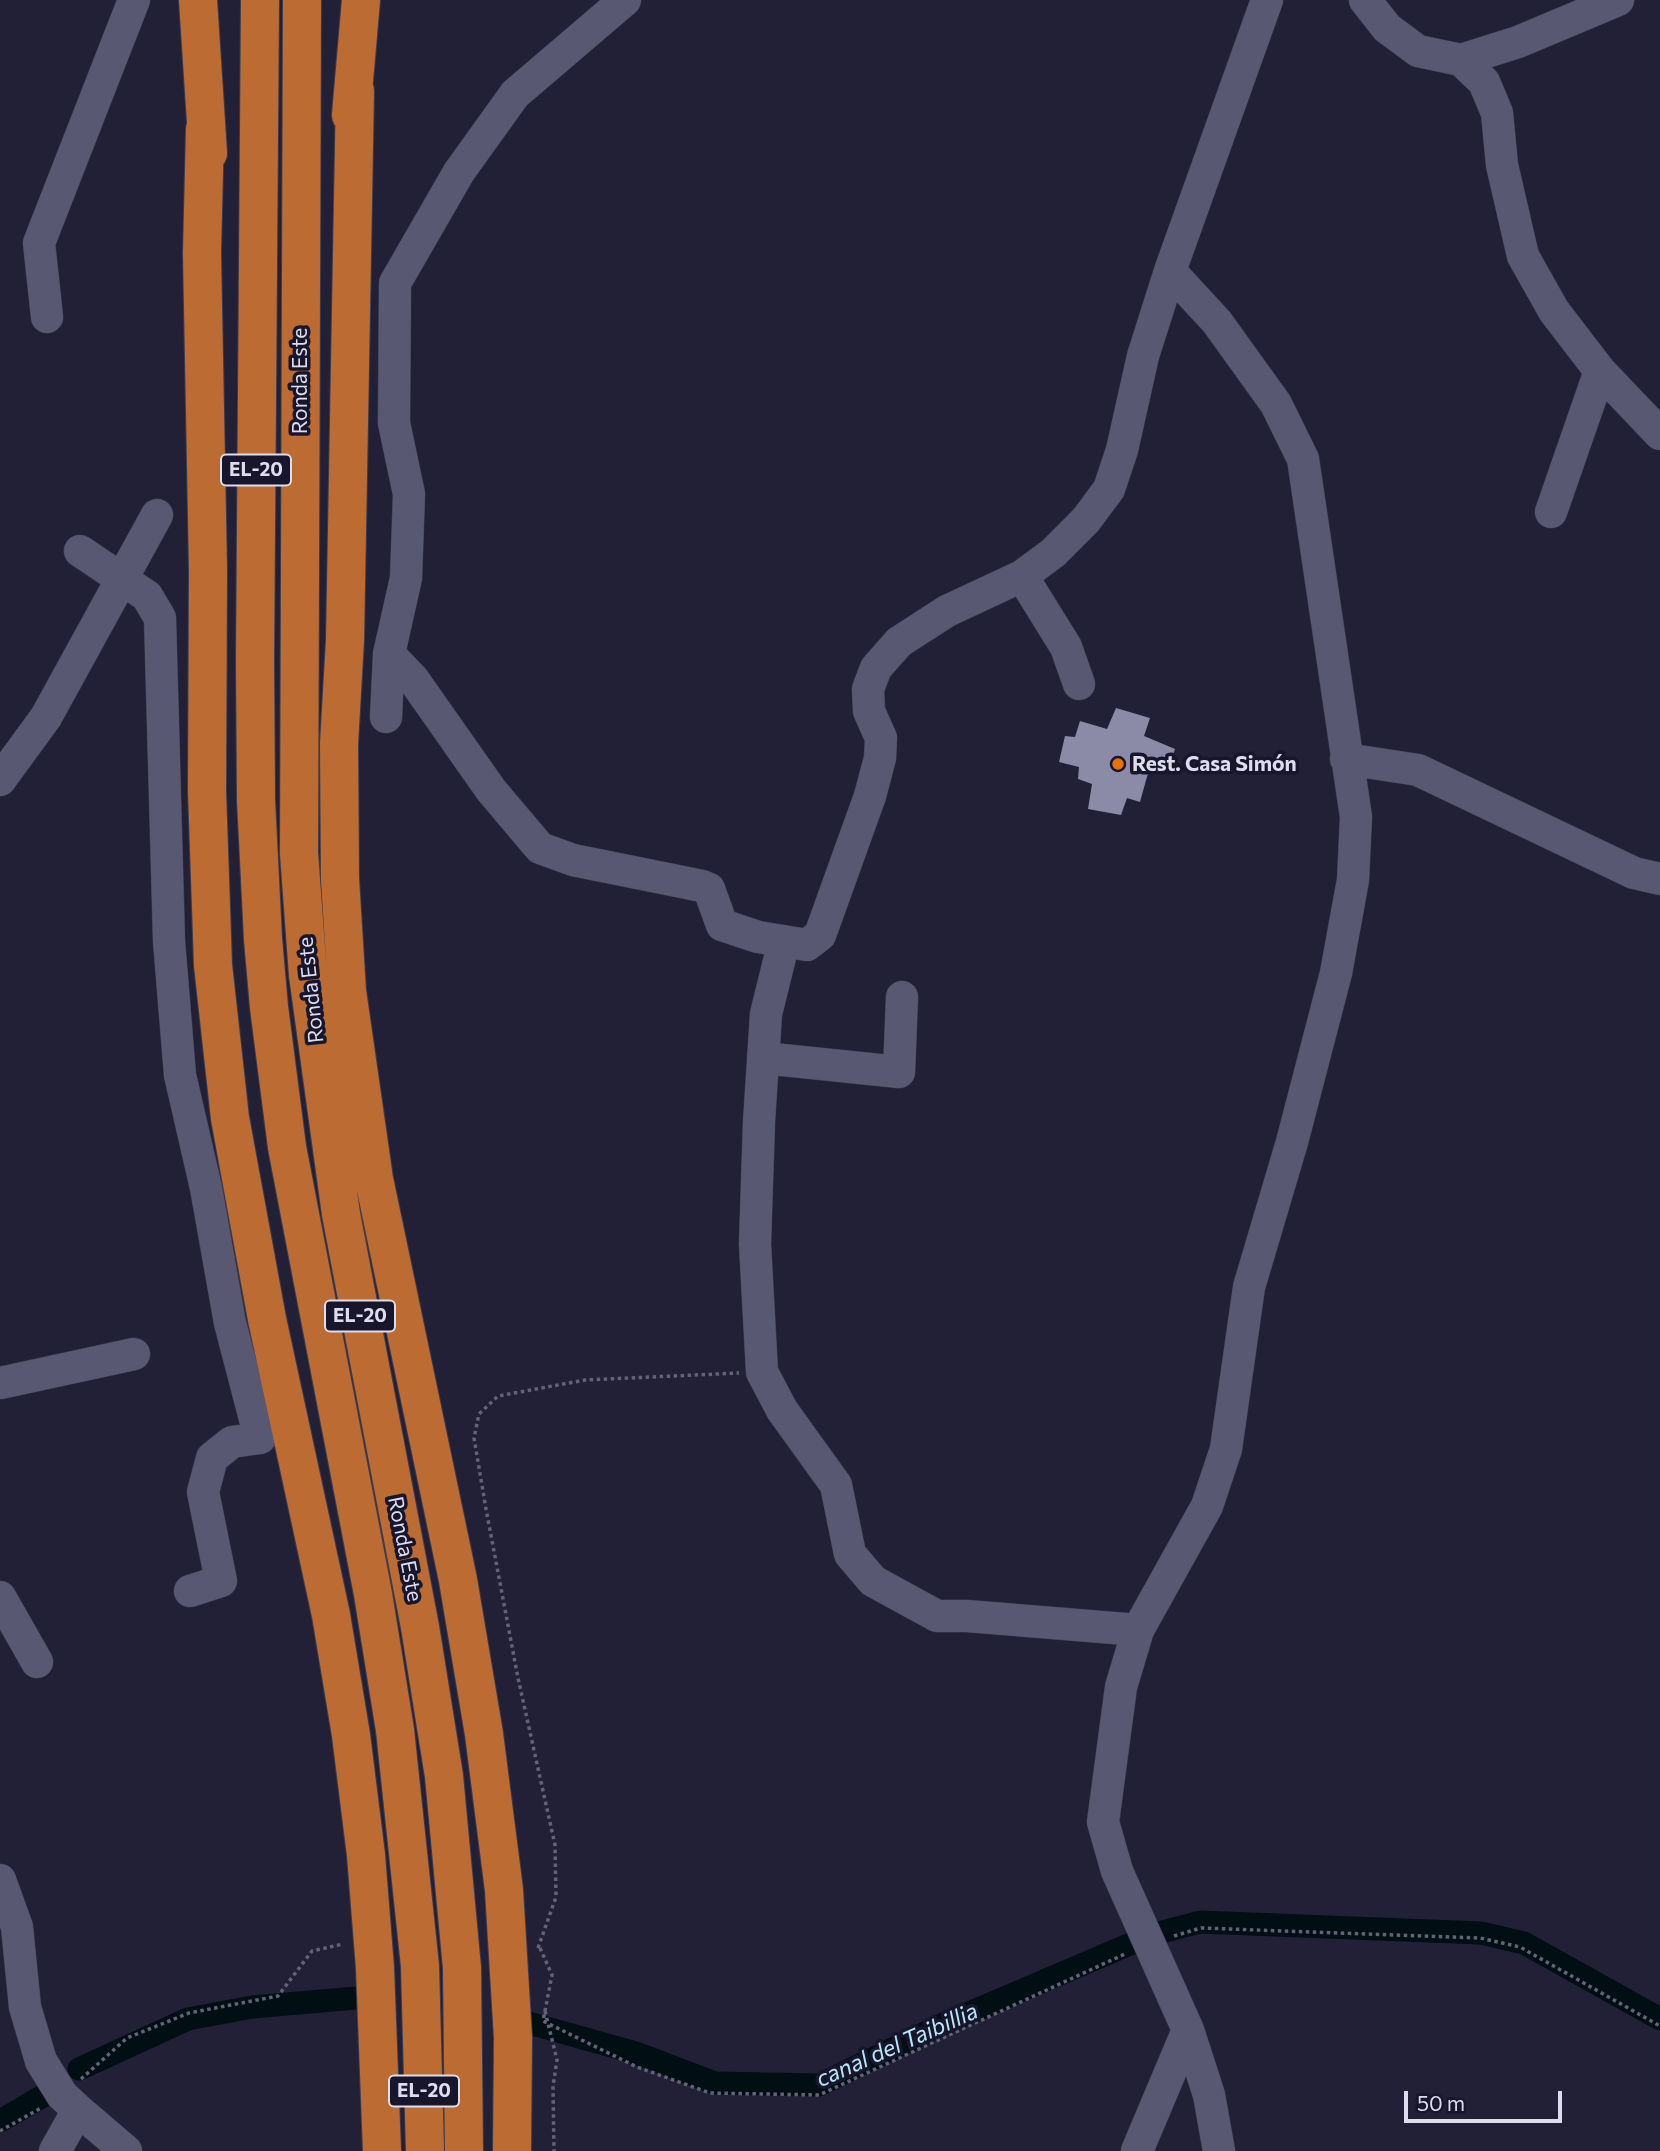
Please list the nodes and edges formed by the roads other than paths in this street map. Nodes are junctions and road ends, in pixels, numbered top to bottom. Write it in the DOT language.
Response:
graph roads {
  1 [pos="134,0"];
  2 [pos="198,0"];
  3 [pos="260,0"];
  4 [pos="302,0"];
  5 [pos="361,0"];
  6 [pos="625,0"];
  7 [pos="1267,0"];
  8 [pos="1365,0"];
  9 [pos="1618,0"];
  10 [pos="1461,60"];
  11 [pos="355,90"];
  12 [pos="205,129"];
  13 [pos="1170,271"];
  14 [pos="47,317"];
  15 [pos="1600,371"];
  16 [pos="1660,434"];
  17 [pos="1551,512"];
  18 [pos="157,515"];
  19 [pos="80,551"];
  20 [pos="1022,576"];
  21 [pos="121,578"];
  22 [pos="389,654"];
  23 [pos="299,660"];
  24 [pos="1079,684"];
  25 [pos="386,717"];
  26 [pos="1346,759"];
  27 [pos="0,779"];
  28 [pos="1660,879"];
  29 [pos="263,939"];
  30 [pos="784,941"];
  31 [pos="902,997"];
  32 [pos="763,1058"];
  33 [pos="134,1354"];
  34 [pos="0,1383"];
  35 [pos="190,1591"];
  36 [pos="0,1597"];
  37 [pos="1138,1630"];
  38 [pos="37,1662"];
  39 [pos="0,1880"];
  40 [pos="1188,2030"];
  41 [pos="70,2103"];
  42 [pos="55,2151"];
  43 [pos="126,2151"];
  44 [pos="382,2151"];
  45 [pos="425,2151"];
  46 [pos="464,2151"];
  47 [pos="512,2151"];
  48 [pos="1137,2151"];
  49 [pos="1219,2151"];
  1 -- 14 [label="street"];
  2 -- 12 [label="highway"];
  3 -- 29 [label="highway, Ronda Este / EL-20"];
  4 -- 23 [label="highway, Ronda Este / EL-20"];
  5 -- 11 [label="highway"];
  6 -- 22 [label="street"];
  7 -- 13 [label="street"];
  8 -- 10 [label="street"];
  9 -- 10 [label="street"];
  10 -- 15 [label="street"];
  11 -- 23 [label="highway, EL-20"];
  11 -- 47 [label="highway"];
  12 -- 29 [label="highway, EL-20"];
  12 -- 44 [label="highway"];
  13 -- 20 [label="street"];
  13 -- 26 [label="street"];
  15 -- 16 [label="street"];
  15 -- 17 [label="street"];
  18 -- 21 [label="street"];
  19 -- 21 [label="street"];
  20 -- 24 [label="street"];
  20 -- 30 [label="street"];
  21 -- 27 [label="street"];
  21 -- 35 [label="street"];
  22 -- 25 [label="street"];
  22 -- 30 [label="street"];
  23 -- 46 [label="highway, Ronda Este / EL-20"];
  26 -- 28 [label="street"];
  26 -- 37 [label="street"];
  29 -- 45 [label="highway, Ronda Este / EL-20"];
  30 -- 32 [label="street"];
  31 -- 32 [label="street"];
  32 -- 37 [label="street"];
  33 -- 34 [label="street"];
  36 -- 38 [label="street"];
  37 -- 40 [label="street"];
  39 -- 41 [label="street"];
  40 -- 48 [label="street"];
  40 -- 49 [label="street"];
  41 -- 42 [label="street"];
  41 -- 43 [label="street"];
}
